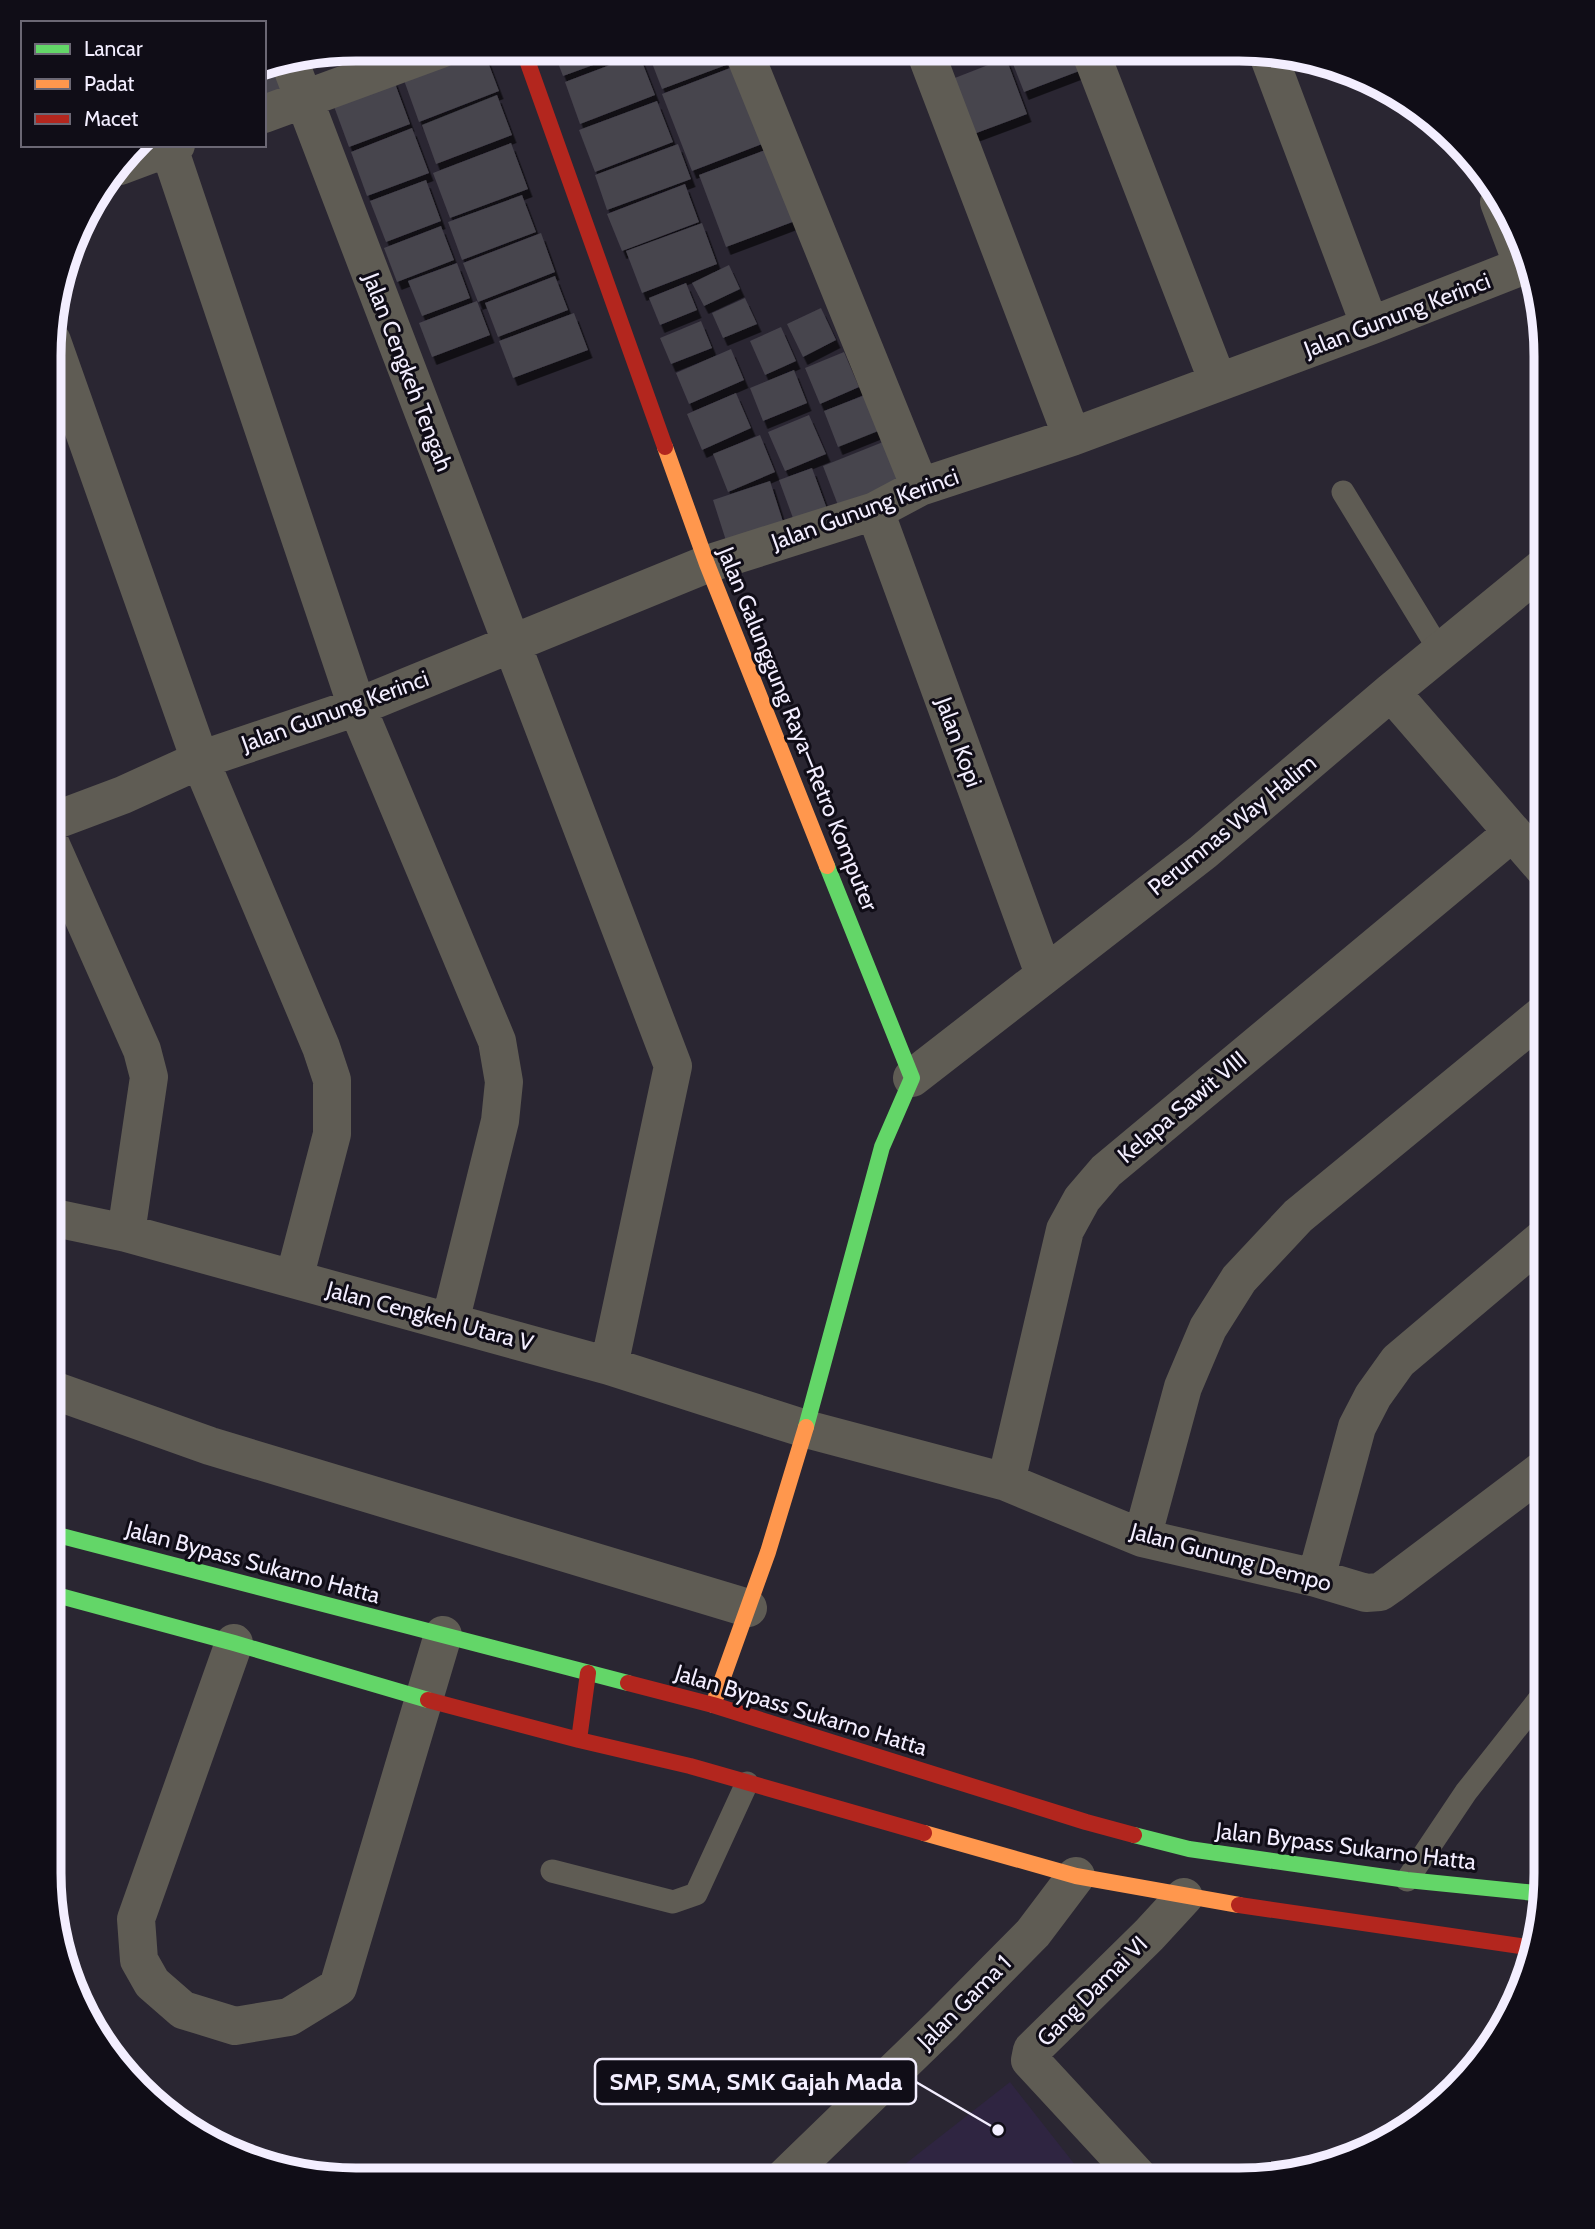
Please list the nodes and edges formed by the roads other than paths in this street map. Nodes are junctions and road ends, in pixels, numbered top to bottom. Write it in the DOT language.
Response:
graph roads {
  1 [pos="410,61"];
  2 [pos="527,61"];
  3 [pos="747,61"];
  4 [pos="929,61"];
  5 [pos="1094,61"];
  6 [pos="1270,63"];
  7 [pos="292,68"];
  8 [pos="304,100"];
  9 [pos="266,113"];
  10 [pos="168,147"];
  11 [pos="171,147"];
  12 [pos="136,160"];
  13 [pos="1520,267"];
  14 [pos="1370,326"];
  15 [pos="61,366"];
  16 [pos="1218,382"];
  17 [pos="1072,437"];
  18 [pos="920,487"];
  19 [pos="1343,492"];
  20 [pos="875,511"];
  21 [pos="707,564"];
  22 [pos="1534,583"];
  23 [pos="512,645"];
  24 [pos="1440,652"];
  25 [pos="1391,692"];
  26 [pos="357,707"];
  27 [pos="200,760"];
  28 [pos="61,818"];
  29 [pos="1513,833"];
  30 [pos="1534,858"];
  31 [pos="61,868"];
  32 [pos="1044,974"];
  33 [pos="1534,1022"];
  34 [pos="912,1078"];
  35 [pos="61,1219"];
  36 [pos="126,1233"];
  37 [pos="1534,1246"];
  38 [pos="295,1279"];
  39 [pos="450,1322"];
  40 [pos="609,1366"];
  41 [pos="61,1393"];
  42 [pos="806,1429"];
  43 [pos="1534,1476"];
  44 [pos="1006,1482"];
  45 [pos="61,1536"];
  46 [pos="1142,1538"];
  47 [pos="1316,1578"];
  48 [pos="61,1596"];
  49 [pos="748,1608"];
  50 [pos="443,1635"];
  51 [pos="234,1643"];
  52 [pos="588,1673"];
  53 [pos="425,1699"];
  54 [pos="713,1706"];
  55 [pos="1534,1706"];
  56 [pos="579,1740"];
  57 [pos="747,1783"];
  58 [pos="552,1871"];
  59 [pos="1076,1876"];
  60 [pos="1407,1880"];
  61 [pos="1533,1893"];
  62 [pos="1184,1896"];
  63 [pos="1525,1947"];
  64 [pos="794,2168"];
  65 [pos="1130,2168"];
  1 -- 8 [label="street"];
  2 -- 21 [label="main road, Jalan Galunggung Raya—Retro Komputer"];
  3 -- 18 [label="street"];
  4 -- 17 [label="street"];
  5 -- 16 [label="street"];
  6 -- 14 [label="street"];
  7 -- 8 [label="street, Jalan Cengkeh Tengah"];
  8 -- 9 [label="street"];
  8 -- 23 [label="street, Jalan Cengkeh Tengah"];
  10 -- 12 [label="street"];
  11 -- 26 [label="street"];
  13 -- 14 [label="street, Jalan Gunung Kerinci"];
  14 -- 16 [label="street, Jalan Gunung Kerinci"];
  15 -- 27 [label="street"];
  16 -- 17 [label="street, Jalan Gunung Kerinci"];
  17 -- 18 [label="street, Jalan Gunung Kerinci"];
  18 -- 20 [label="street, Jalan Gunung Kerinci"];
  19 -- 24 [label="lane"];
  20 -- 21 [label="street, Jalan Gunung Kerinci"];
  20 -- 32 [label="street, Jalan Kopi"];
  21 -- 23 [label="street, Jalan Gunung Kerinci"];
  21 -- 34 [label="main road, Jalan Galunggung Raya—Retro Komputer"];
  22 -- 24 [label="street, Perumnas Way Halim"];
  23 -- 26 [label="street, Jalan Gunung Kerinci"];
  23 -- 40 [label="street, Jalan Cengkeh Tengah"];
  24 -- 25 [label="street, Perumnas Way Halim"];
  25 -- 29 [label="street"];
  25 -- 32 [label="street, Perumnas Way Halim"];
  26 -- 27 [label="street, Jalan Gunung Kerinci"];
  26 -- 39 [label="street"];
  27 -- 28 [label="street, Jalan Gunung Kerinci"];
  27 -- 38 [label="street"];
  29 -- 30 [label="street"];
  29 -- 44 [label="street, Kelapa Sawit VIII"];
  31 -- 36 [label="street"];
  32 -- 34 [label="street, Perumnas Way Halim"];
  33 -- 46 [label="street"];
  34 -- 42 [label="main road"];
  35 -- 36 [label="street, Jalan Cengkeh Utara V"];
  36 -- 38 [label="street, Jalan Cengkeh Utara V"];
  37 -- 47 [label="street"];
  38 -- 39 [label="street, Jalan Cengkeh Utara V"];
  39 -- 40 [label="street, Jalan Cengkeh Utara V"];
  40 -- 42 [label="street, Jalan Cengkeh Utara V"];
  41 -- 49 [label="street"];
  42 -- 44 [label="street, Jalan Gunung Dempo"];
  42 -- 49 [label="main road"];
  43 -- 47 [label="street, Jalan Gunung Dempo"];
  44 -- 46 [label="street, Jalan Gunung Dempo"];
  45 -- 50 [label="main road, Jalan Bypass Sukarno Hatta"];
  46 -- 47 [label="street, Jalan Gunung Dempo"];
  48 -- 51 [label="main road"];
  49 -- 54 [label="main road"];
  50 -- 52 [label="main road, Jalan Bypass Sukarno Hatta"];
  50 -- 53 [label="street"];
  51 -- 53 [label="main road"];
  51 -- 53 [label="street"];
  52 -- 54 [label="main road, Jalan Bypass Sukarno Hatta"];
  52 -- 56 [label="main road"];
  53 -- 56 [label="main road"];
  54 -- 60 [label="main road, Jalan Bypass Sukarno Hatta"];
  55 -- 60 [label="lane"];
  56 -- 57 [label="main road"];
  57 -- 58 [label="lane"];
  57 -- 59 [label="main road"];
  59 -- 62 [label="main road"];
  59 -- 64 [label="street, Jalan Gama 1"];
  60 -- 61 [label="main road, Jalan Bypass Sukarno Hatta"];
  62 -- 63 [label="main road"];
  62 -- 65 [label="street, Gang Damai VI"];
}
